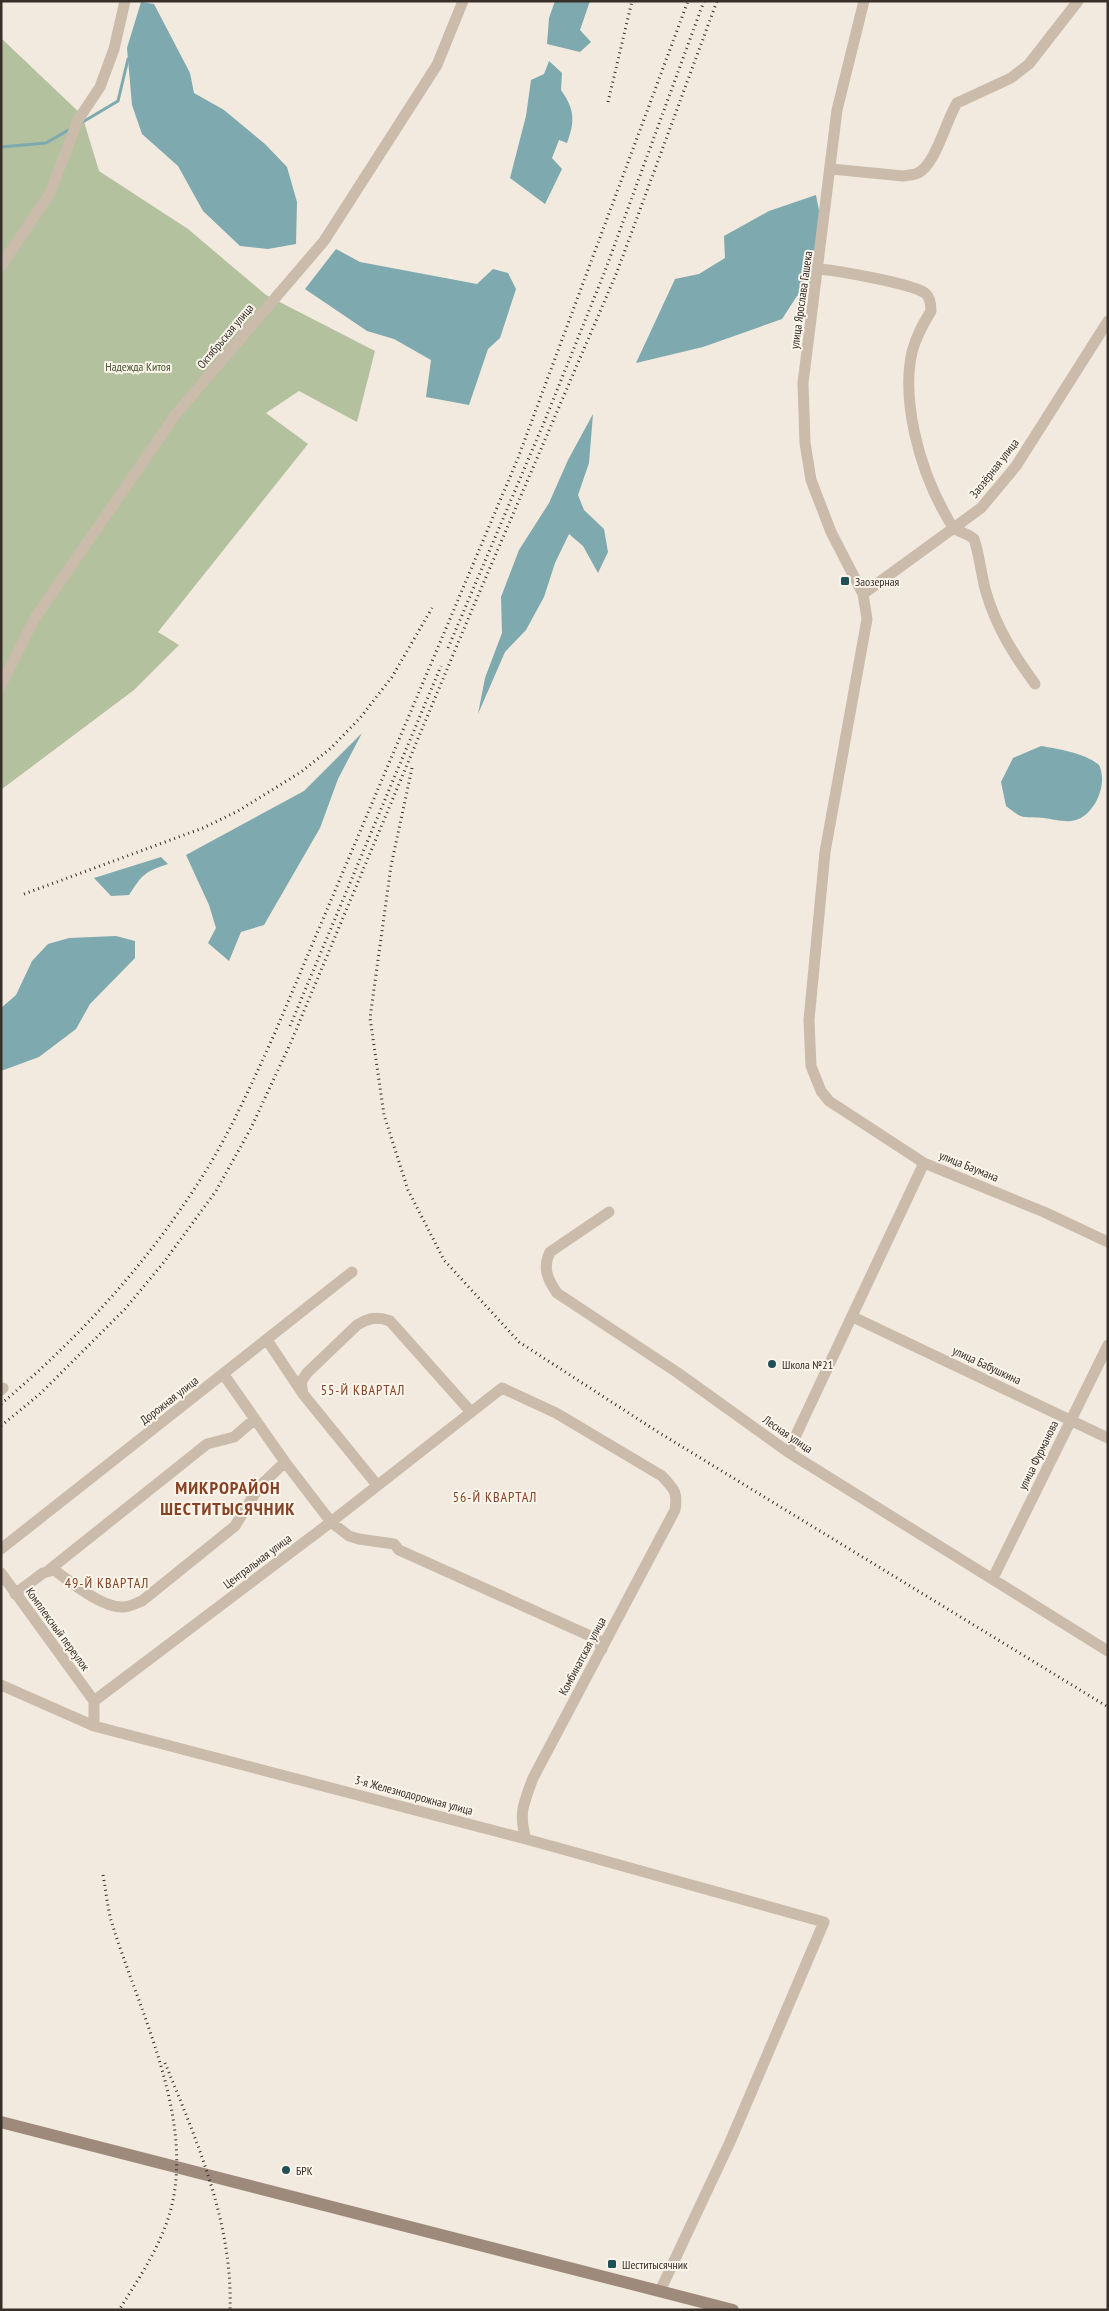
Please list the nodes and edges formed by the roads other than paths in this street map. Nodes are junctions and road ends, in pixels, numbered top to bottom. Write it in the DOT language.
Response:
graph roads {
  1 [pos="125,1"];
  2 [pos="464,1"];
  3 [pos="864,1"];
  4 [pos="1078,1"];
  5 [pos="831,169"];
  6 [pos="1,266"];
  7 [pos="819,269"];
  8 [pos="1108,321"];
  9 [pos="955,529"];
  10 [pos="862,594"];
  11 [pos="1034,684"];
  12 [pos="1,685"];
  13 [pos="829,1101"];
  14 [pos="924,1163"];
  15 [pos="609,1212"];
  16 [pos="1108,1242"];
  17 [pos="352,1272"];
  18 [pos="853,1317"];
  19 [pos="267,1340"];
  20 [pos="1108,1345"];
  21 [pos="224,1375"];
  22 [pos="303,1394"];
  23 [pos="471,1412"];
  24 [pos="254,1419"];
  25 [pos="1071,1420"];
  26 [pos="1108,1438"];
  27 [pos="788,1452"];
  28 [pos="284,1462"];
  29 [pos="377,1485"];
  30 [pos="674,1490"];
  31 [pos="331,1522"];
  32 [pos="1,1549"];
  33 [pos="49,1570"];
  34 [pos="1,1573"];
  35 [pos="993,1578"];
  36 [pos="14,1594"];
  37 [pos="602,1648"];
  38 [pos="1108,1651"];
  39 [pos="1,1685"];
  40 [pos="94,1701"];
  41 [pos="94,1726"];
  42 [pos="526,1839"];
  43 [pos="1,2122"];
  44 [pos="660,2291"];
  45 [pos="733,2310"];
  1 -- 6 [label="street"];
  2 -- 12 [label="street, Октябрьская улица"];
  3 -- 5 [label="street, улица Ярослава Гашека"];
  4 -- 5 [label="street"];
  5 -- 7 [label="street, улица Ярослава Гашека"];
  7 -- 9 [label="street"];
  7 -- 10 [label="street, улица Ярослава Гашека"];
  8 -- 9 [label="street, Заозёрная улица"];
  9 -- 10 [label="street, Заозёрная улица"];
  9 -- 11 [label="street"];
  10 -- 13 [label="street, улица Ярослава Гашека"];
  13 -- 14 [label="street, улица Баумана"];
  14 -- 16 [label="street, улица Баумана"];
  14 -- 18 [label="street"];
  15 -- 27 [label="street, Лесная улица"];
  17 -- 19 [label="street, Дорожная улица"];
  18 -- 25 [label="street, улица Бабушкина"];
  18 -- 27 [label="street"];
  19 -- 21 [label="street, Дорожная улица"];
  19 -- 22 [label="street"];
  20 -- 25 [label="street, улица Фурманова"];
  21 -- 24 [label="street"];
  21 -- 32 [label="street, Дорожная улица"];
  22 -- 23 [label="street"];
  22 -- 29 [label="street"];
  23 -- 29 [label="street, Центральная улица"];
  23 -- 30 [label="street, Центральная улица"];
  24 -- 28 [label="street"];
  24 -- 33 [label="street"];
  25 -- 26 [label="street, улица Бабушкина"];
  25 -- 35 [label="street, улица Фурманова"];
  27 -- 35 [label="street, Лесная улица"];
  28 -- 31 [label="street"];
  28 -- 33 [label="street"];
  29 -- 31 [label="street, Центральная улица"];
  30 -- 37 [label="street, Комбинатская улица"];
  31 -- 37 [label="street"];
  31 -- 40 [label="street, Центральная улица"];
  33 -- 36 [label="street"];
  34 -- 36 [label="street, Комплексный переулок"];
  35 -- 38 [label="street, Лесная улица"];
  36 -- 40 [label="street, Комплексный переулок"];
  37 -- 42 [label="street, Комбинатская улица"];
  39 -- 41 [label="street, 3-я Железнодорожная улица"];
  40 -- 41 [label="street"];
  41 -- 42 [label="street, 3-я Железнодорожная улица"];
  42 -- 44 [label="street, 3-я Железнодорожная улица"];
  43 -- 44 [label="street"];
  44 -- 45 [label="street"];
}
